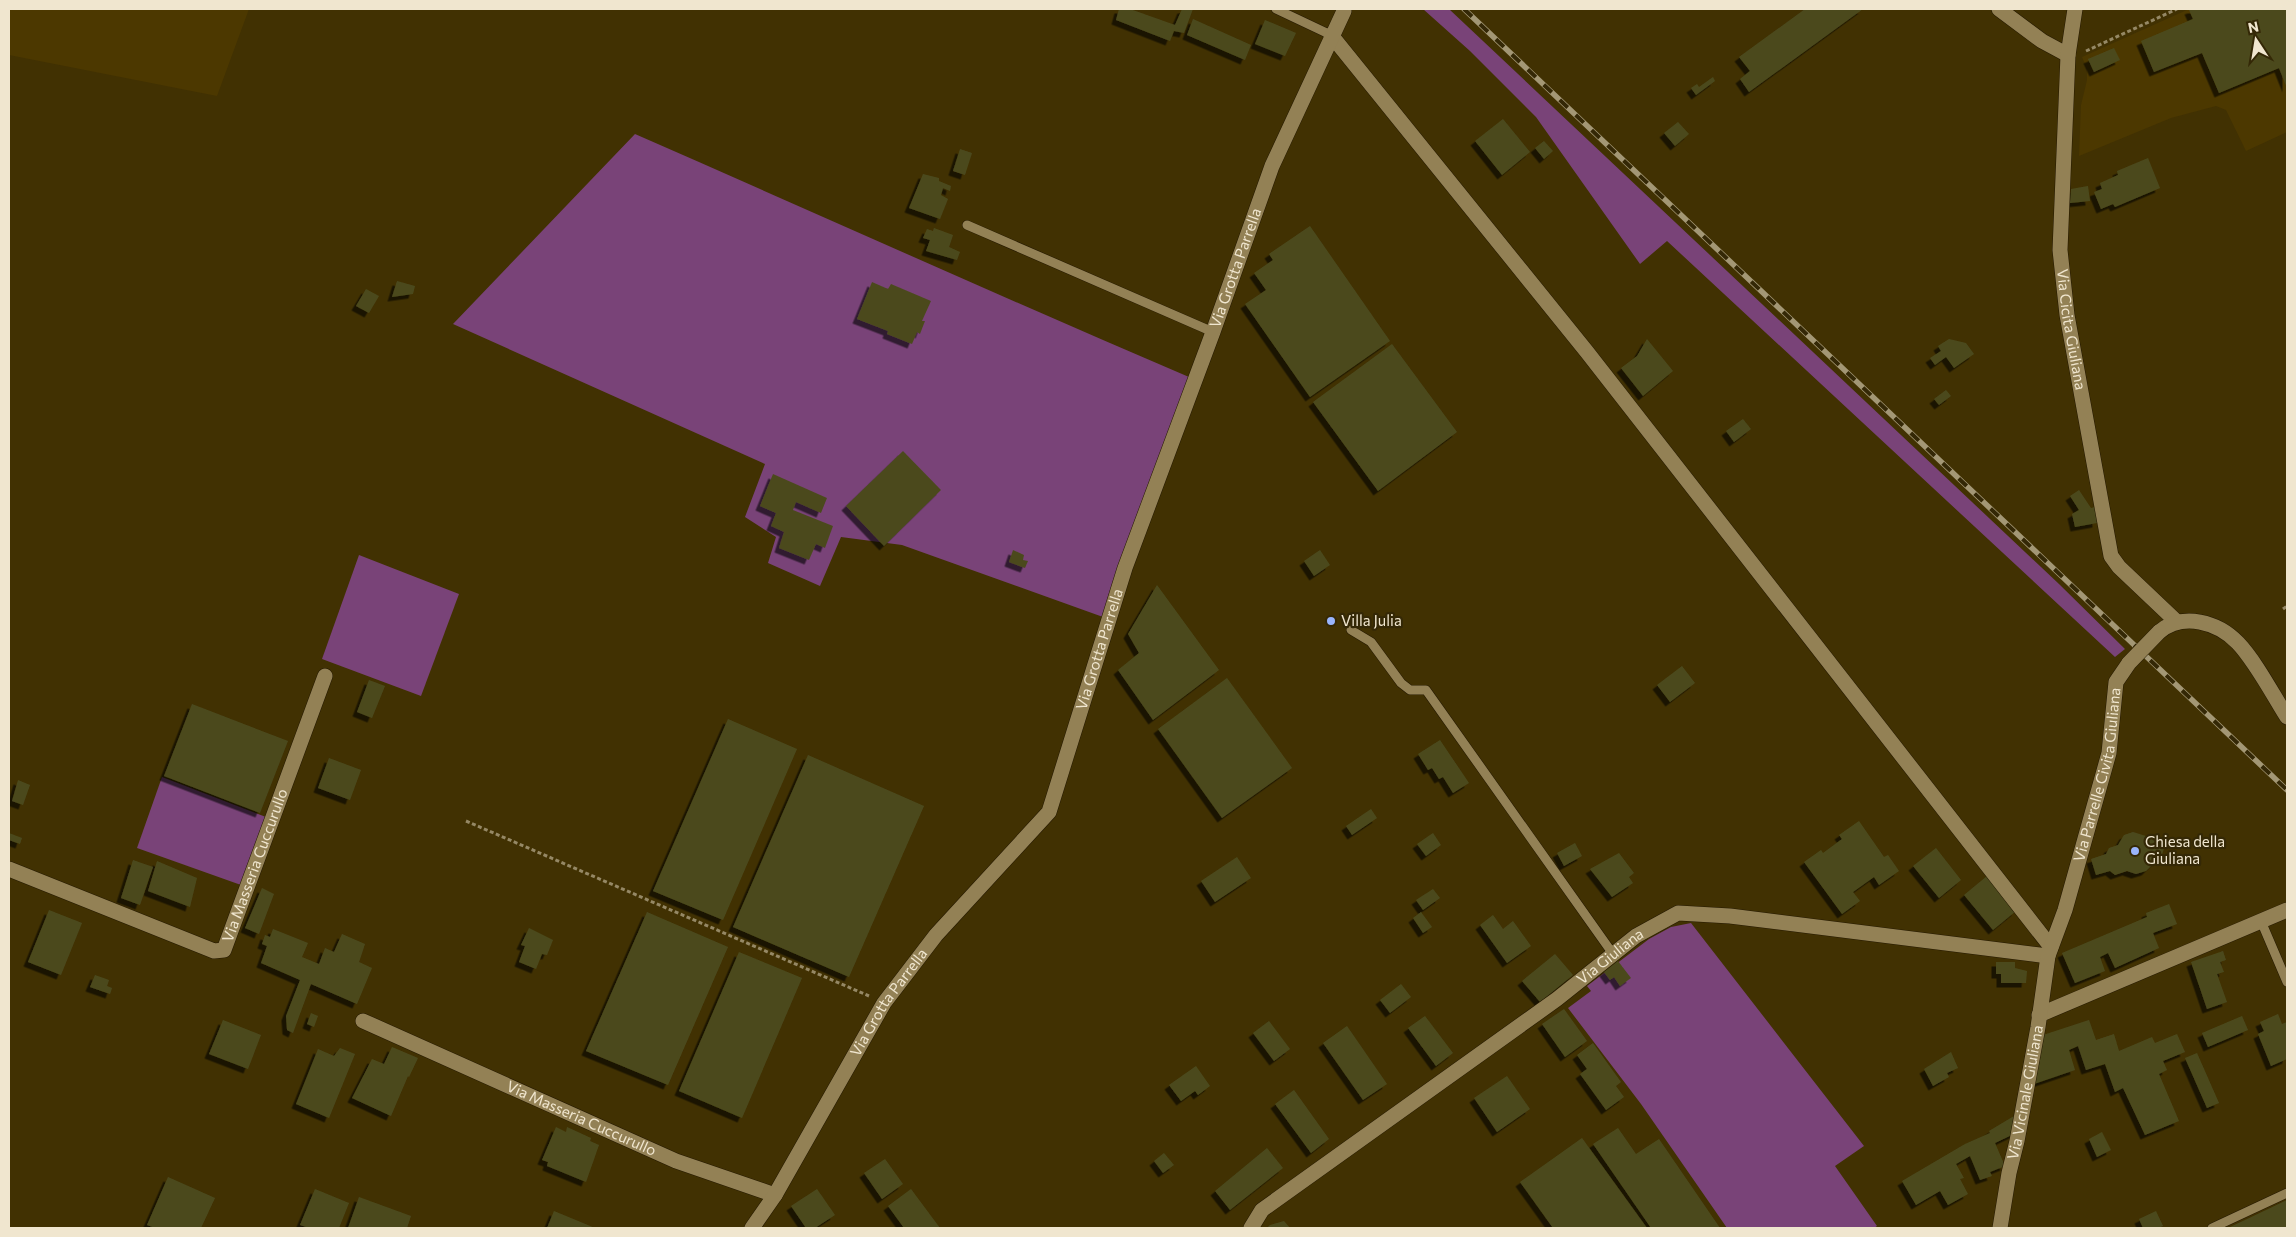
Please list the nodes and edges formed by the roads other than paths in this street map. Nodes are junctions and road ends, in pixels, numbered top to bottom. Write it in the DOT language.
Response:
graph roads {
  1 [pos="1276,9"];
  2 [pos="2000,9"];
  3 [pos="2075,9"];
  4 [pos="1344,11"];
  5 [pos="1331,35"];
  6 [pos="2068,55"];
  7 [pos="966,225"];
  8 [pos="1213,332"];
  9 [pos="2177,622"];
  10 [pos="1351,630"];
  11 [pos="325,676"];
  12 [pos="2287,717"];
  13 [pos="9,869"];
  14 [pos="2287,910"];
  15 [pos="2261,921"];
  16 [pos="2050,952"];
  17 [pos="1613,954"];
  18 [pos="2287,982"];
  19 [pos="2040,1015"];
  20 [pos="363,1021"];
  21 [pos="2287,1193"];
  22 [pos="775,1195"];
  23 [pos="752,1228"];
  24 [pos="1251,1228"];
  25 [pos="2000,1228"];
  26 [pos="2212,1228"];
  1 -- 5 [label="lane"];
  2 -- 6 [label="street"];
  3 -- 6 [label="street, Via Cicita Giuliana"];
  4 -- 5 [label="street, Via Grotta Parrella"];
  5 -- 8 [label="street, Via Grotta Parrella"];
  5 -- 16 [label="street"];
  6 -- 9 [label="street, Via Cicita Giuliana"];
  7 -- 8 [label="lane"];
  8 -- 22 [label="street, Via Grotta Parrella"];
  9 -- 12 [label="street"];
  9 -- 16 [label="street, Via Parrelle Civita Giuliana, bridge"];
  10 -- 17 [label="lane"];
  11 -- 13 [label="street, Via Masseria Cuccurullo"];
  14 -- 15 [label="street"];
  15 -- 18 [label="lane"];
  15 -- 19 [label="street"];
  16 -- 17 [label="street, Via Giuliana"];
  16 -- 19 [label="street, Via Vicinale Giuliana"];
  17 -- 24 [label="street, Via Giuliana"];
  19 -- 25 [label="street, Via Vicinale Giuliana"];
  20 -- 22 [label="street, Via Masseria Cuccurullo"];
  21 -- 26 [label="lane"];
  22 -- 23 [label="street, Via Grotta Parrella"];
}
